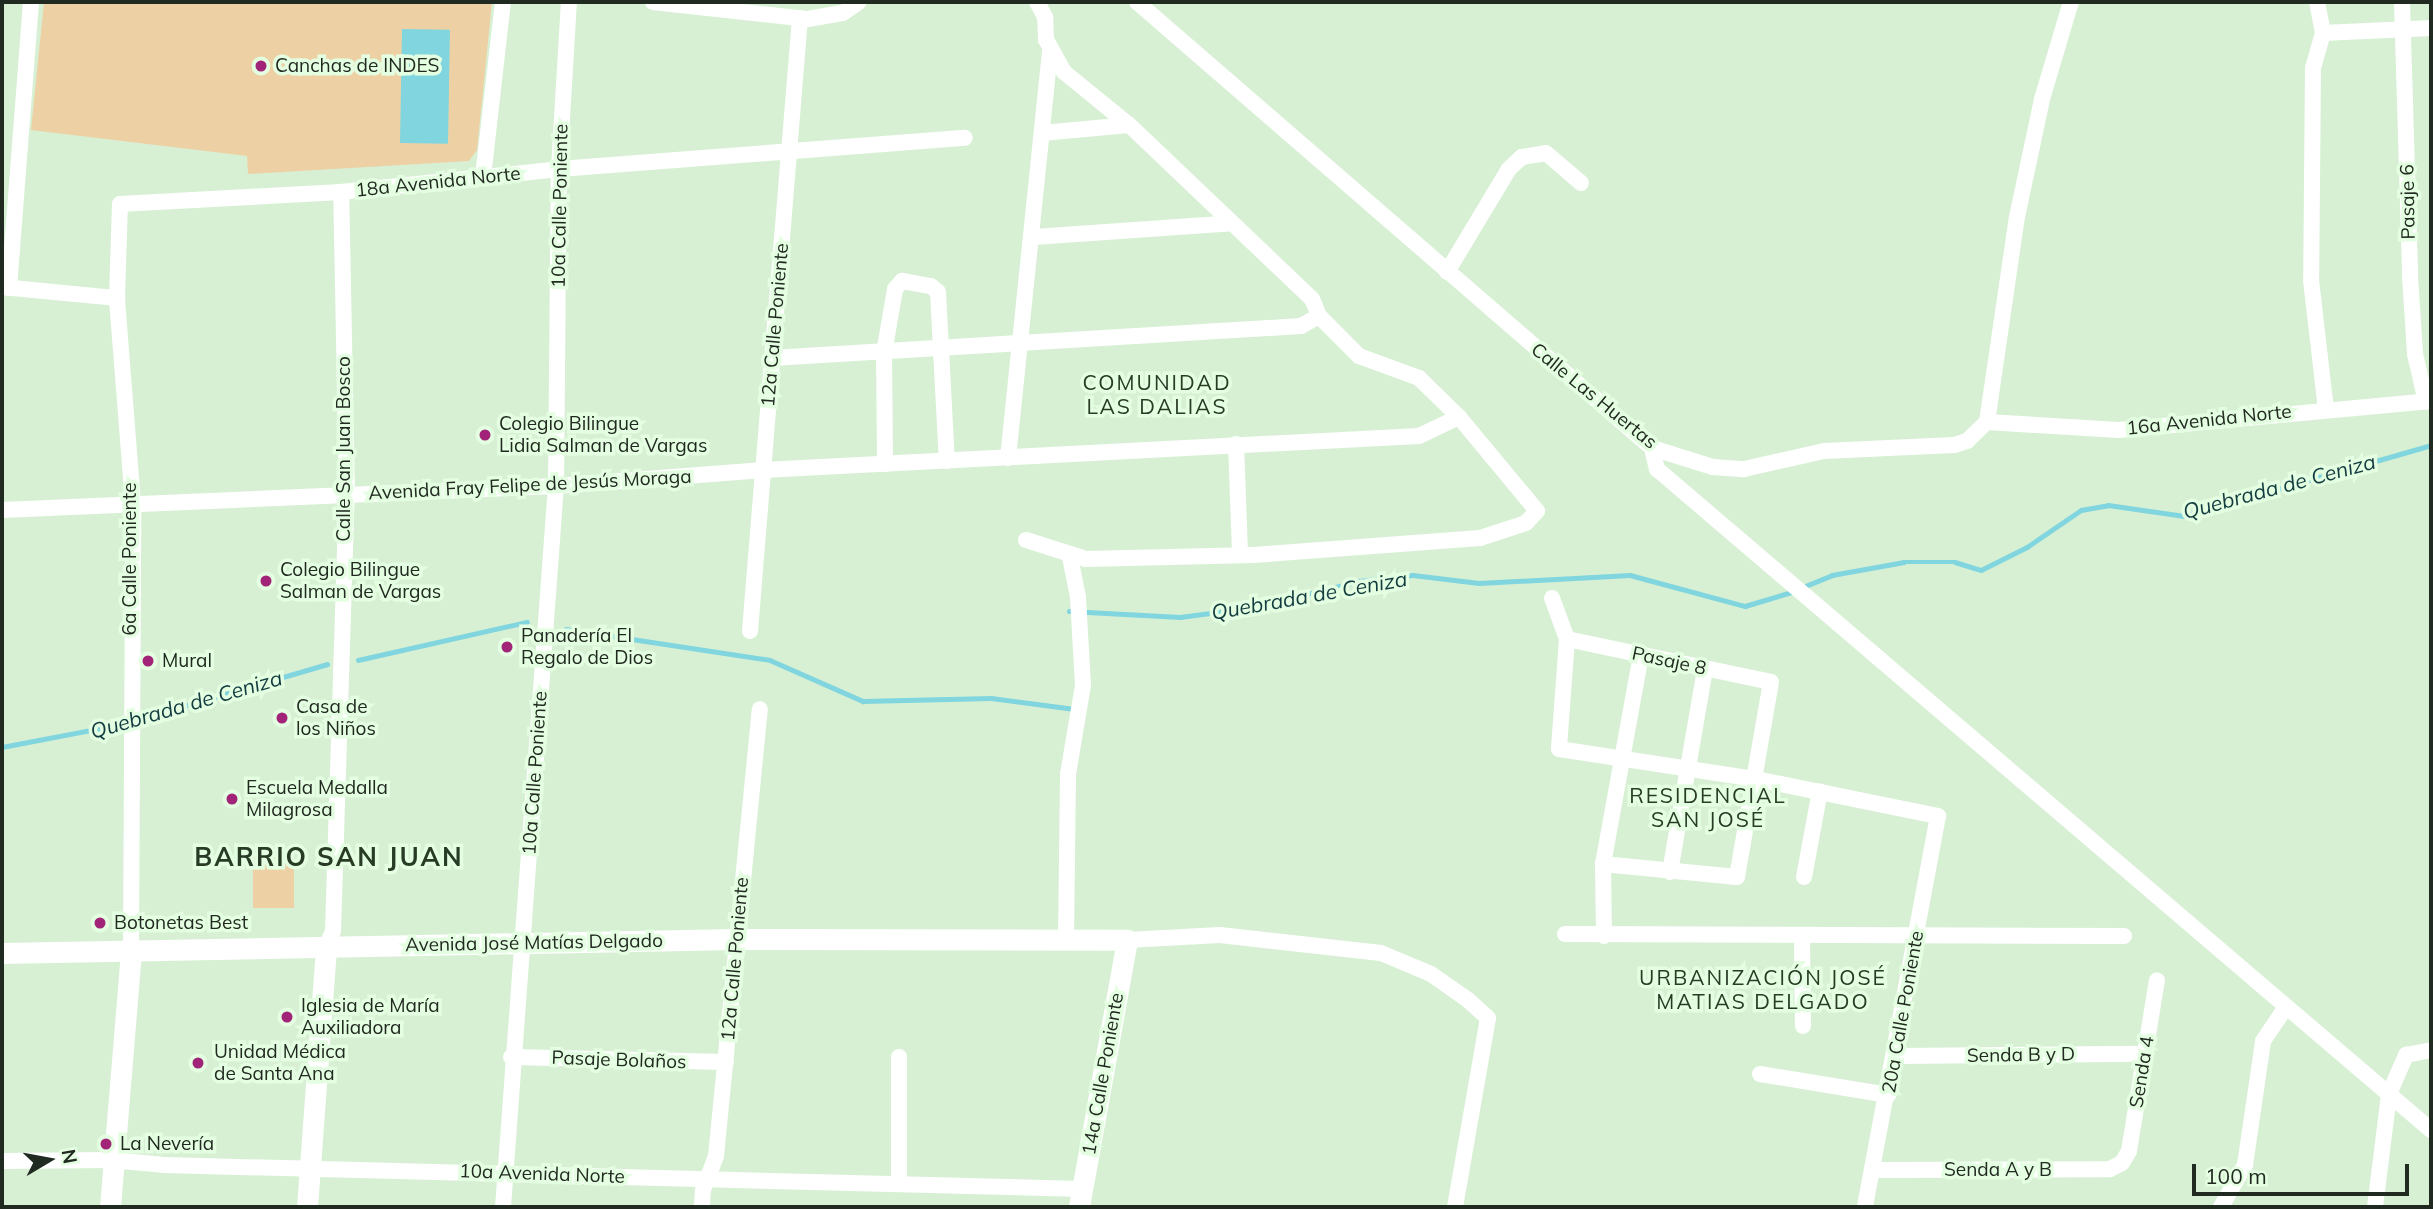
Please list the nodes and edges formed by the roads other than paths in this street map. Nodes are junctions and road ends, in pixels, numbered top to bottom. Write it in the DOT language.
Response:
graph roads {
  1 [pos="31,2"];
  2 [pos="503,2"];
  3 [pos="569,2"];
  4 [pos="653,2"];
  5 [pos="859,2"];
  6 [pos="1037,2"];
  7 [pos="1137,2"];
  8 [pos="2071,2"];
  9 [pos="2318,2"];
  10 [pos="2402,2"];
  11 [pos="800,18"];
  12 [pos="2431,28"];
  13 [pos="2403,29"];
  14 [pos="2323,33"];
  15 [pos="1050,49"];
  16 [pos="1129,125"];
  17 [pos="1042,133"];
  18 [pos="965,138"];
  19 [pos="789,153"];
  20 [pos="559,169"];
  21 [pos="483,177"];
  22 [pos="1581,183"];
  23 [pos="341,192"];
  24 [pos="120,204"];
  25 [pos="1232,223"];
  26 [pos="1034,237"];
  27 [pos="1447,272"];
  28 [pos="5,287"];
  29 [pos="117,298"];
  30 [pos="1319,316"];
  31 [pos="1020,346"];
  32 [pos="941,350"];
  33 [pos="884,353"];
  34 [pos="772,358"];
  35 [pos="2429,401"];
  36 [pos="2326,409"];
  37 [pos="1459,417"];
  38 [pos="1987,422"];
  39 [pos="1236,444"];
  40 [pos="1652,447"];
  41 [pos="1008,458"];
  42 [pos="947,461"];
  43 [pos="885,464"];
  44 [pos="763,470"];
  45 [pos="556,486"];
  46 [pos="347,495"];
  47 [pos="133,503"];
  48 [pos="2,510"];
  49 [pos="1026,540"];
  50 [pos="1240,555"];
  51 [pos="1070,557"];
  52 [pos="1552,598"];
  53 [pos="750,631"];
  54 [pos="1567,639"];
  55 [pos="1641,655"];
  56 [pos="1705,670"];
  57 [pos="760,709"];
  58 [pos="1622,758"];
  59 [pos="1688,768"];
  60 [pos="1756,779"];
  61 [pos="1820,791"];
  62 [pos="1603,864"];
  63 [pos="1670,872"];
  64 [pos="1804,877"];
  65 [pos="1565,934"];
  66 [pos="1802,935"];
  67 [pos="1604,936"];
  68 [pos="2124,936"];
  69 [pos="1917,937"];
  70 [pos="736,939"];
  71 [pos="1066,940"];
  72 [pos="1127,940"];
  73 [pos="522,943"];
  74 [pos="327,948"];
  75 [pos="131,951"];
  76 [pos="2,953"];
  77 [pos="2157,980"];
  78 [pos="2285,1009"];
  79 [pos="1802,1026"];
  80 [pos="2431,1050"];
  81 [pos="2146,1054"];
  82 [pos="1896,1056"];
  83 [pos="511,1057"];
  84 [pos="899,1058"];
  85 [pos="726,1062"];
  86 [pos="1760,1074"];
  87 [pos="2389,1094"];
  88 [pos="1888,1095"];
  89 [pos="2431,1130"];
  90 [pos="111,1160"];
  91 [pos="2,1161"];
  92 [pos="2122,1163"];
  93 [pos="311,1169"];
  94 [pos="1872,1170"];
  95 [pos="505,1173"];
  96 [pos="707,1178"];
  97 [pos="899,1181"];
  98 [pos="1081,1198"];
  99 [pos="2380,1204"];
  100 [pos="110,1207"];
  101 [pos="307,1207"];
  102 [pos="503,1207"];
  103 [pos="702,1207"];
  104 [pos="1455,1207"];
  105 [pos="1865,1207"];
  106 [pos="2221,1207"];
  1 -- 28 [label="street"];
  2 -- 21 [label="street"];
  3 -- 20 [label="street, 10a Calle Poniente"];
  4 -- 11 [label="street"];
  5 -- 11 [label="street"];
  6 -- 15 [label="street"];
  7 -- 27 [label="street, Calle Las Huertas"];
  8 -- 38 [label="street"];
  9 -- 14 [label="street"];
  10 -- 13 [label="street, Pasaje 6"];
  11 -- 19 [label="street, 12a Calle Poniente"];
  12 -- 13 [label="street"];
  13 -- 14 [label="street"];
  13 -- 35 [label="street, Pasaje 6"];
  14 -- 36 [label="street"];
  15 -- 16 [label="street"];
  15 -- 17 [label="street"];
  16 -- 17 [label="street"];
  16 -- 25 [label="street"];
  17 -- 26 [label="street"];
  18 -- 19 [label="street, 18a Avenida Norte"];
  19 -- 20 [label="street, 18a Avenida Norte"];
  19 -- 34 [label="street, 12a Calle Poniente"];
  20 -- 21 [label="street, 18a Avenida Norte"];
  20 -- 45 [label="street, 10a Calle Poniente"];
  21 -- 23 [label="street, 18a Avenida Norte"];
  22 -- 27 [label="street"];
  23 -- 24 [label="street, 18a Avenida Norte"];
  23 -- 46 [label="street, Calle San Juan Bosco"];
  24 -- 29 [label="street, 6a Calle Poniente"];
  25 -- 26 [label="street"];
  25 -- 30 [label="street"];
  26 -- 31 [label="street"];
  27 -- 40 [label="street, Calle Las Huertas"];
  28 -- 29 [label="street"];
  29 -- 47 [label="street, 6a Calle Poniente"];
  30 -- 31 [label="street"];
  30 -- 37 [label="street"];
  31 -- 32 [label="street"];
  31 -- 41 [label="street"];
  32 -- 33 [label="street"];
  32 -- 33 [label="street"];
  32 -- 42 [label="street"];
  33 -- 34 [label="street"];
  33 -- 43 [label="street"];
  34 -- 44 [label="street, 12a Calle Poniente"];
  35 -- 36 [label="street, 16a Avenida Norte"];
  36 -- 38 [label="street, 16a Avenida Norte"];
  37 -- 39 [label="street, Avenida Fray Felipe de Jesús Moraga"];
  37 -- 50 [label="street"];
  38 -- 40 [label="street, Calle Las Huertas"];
  39 -- 41 [label="street, Avenida Fray Felipe de Jesús Moraga"];
  39 -- 50 [label="street"];
  40 -- 78 [label="street"];
  41 -- 42 [label="street, Avenida Fray Felipe de Jesús Moraga"];
  42 -- 43 [label="street, Avenida Fray Felipe de Jesús Moraga"];
  43 -- 44 [label="street, Avenida Fray Felipe de Jesús Moraga"];
  44 -- 45 [label="street, Avenida Fray Felipe de Jesús Moraga"];
  44 -- 53 [label="street, 12a Calle Poniente"];
  45 -- 46 [label="street, Avenida Fray Felipe de Jesús Moraga"];
  45 -- 73 [label="street, 10a Calle Poniente"];
  46 -- 47 [label="street, Avenida Fray Felipe de Jesús Moraga"];
  46 -- 74 [label="street, Calle San Juan Bosco"];
  47 -- 48 [label="street, Avenida Fray Felipe de Jesús Moraga"];
  47 -- 75 [label="street, 6a Calle Poniente"];
  49 -- 51 [label="street"];
  50 -- 51 [label="street"];
  51 -- 71 [label="street"];
  52 -- 54 [label="street"];
  54 -- 55 [label="street, Pasaje 8"];
  54 -- 58 [label="street"];
  55 -- 56 [label="street, Pasaje 8"];
  55 -- 58 [label="street"];
  56 -- 59 [label="street"];
  56 -- 60 [label="street, Pasaje 8"];
  57 -- 70 [label="street, 12a Calle Poniente"];
  58 -- 59 [label="street"];
  58 -- 62 [label="street"];
  59 -- 60 [label="street"];
  59 -- 63 [label="street"];
  60 -- 61 [label="street"];
  60 -- 63 [label="street"];
  61 -- 64 [label="street"];
  61 -- 69 [label="street, 20a Calle Poniente"];
  62 -- 63 [label="street"];
  62 -- 67 [label="street"];
  65 -- 67 [label="street"];
  66 -- 67 [label="street"];
  66 -- 69 [label="street"];
  66 -- 79 [label="street"];
  68 -- 69 [label="street"];
  69 -- 82 [label="street, 20a Calle Poniente"];
  70 -- 71 [label="street, Avenida José Matías Delgado"];
  70 -- 73 [label="street, Avenida José Matías Delgado"];
  70 -- 85 [label="street, 12a Calle Poniente"];
  71 -- 72 [label="street, Avenida José Matías Delgado"];
  72 -- 98 [label="street, 14a Calle Poniente"];
  72 -- 104 [label="street"];
  73 -- 74 [label="street, Avenida José Matías Delgado"];
  73 -- 83 [label="street, 10a Calle Poniente"];
  74 -- 75 [label="street, Avenida José Matías Delgado"];
  74 -- 93 [label="street, Calle San Juan Bosco"];
  75 -- 76 [label="street, Avenida José Matías Delgado"];
  75 -- 90 [label="street, 6a Calle Poniente"];
  77 -- 81 [label="street, Senda 4"];
  78 -- 87 [label="street"];
  78 -- 106 [label="street"];
  80 -- 87 [label="street"];
  81 -- 82 [label="street, Senda B y D"];
  81 -- 92 [label="street, Senda 4"];
  82 -- 88 [label="street, 20a Calle Poniente"];
  83 -- 85 [label="street, Pasaje Bolaños"];
  83 -- 95 [label="street, 10a Calle Poniente"];
  84 -- 97 [label="street"];
  85 -- 96 [label="street, 12a Calle Poniente"];
  86 -- 88 [label="street"];
  87 -- 89 [label="street"];
  87 -- 99 [label="street"];
  88 -- 94 [label="street, 20a Calle Poniente"];
  90 -- 91 [label="street, 10a Avenida Norte"];
  90 -- 93 [label="street, 10a Avenida Norte"];
  90 -- 100 [label="street, 6a Calle Poniente"];
  92 -- 94 [label="street, Senda A y B"];
  93 -- 95 [label="street, 10a Avenida Norte"];
  93 -- 101 [label="street, Calle San Juan Bosco"];
  94 -- 105 [label="street, 20a Calle Poniente"];
  95 -- 96 [label="street, 10a Avenida Norte"];
  95 -- 102 [label="street, 10a Calle Poniente"];
  96 -- 97 [label="street, 10a Avenida Norte"];
  96 -- 103 [label="street, 12a Calle Poniente"];
  97 -- 98 [label="street, 10a Avenida Norte"];
}
